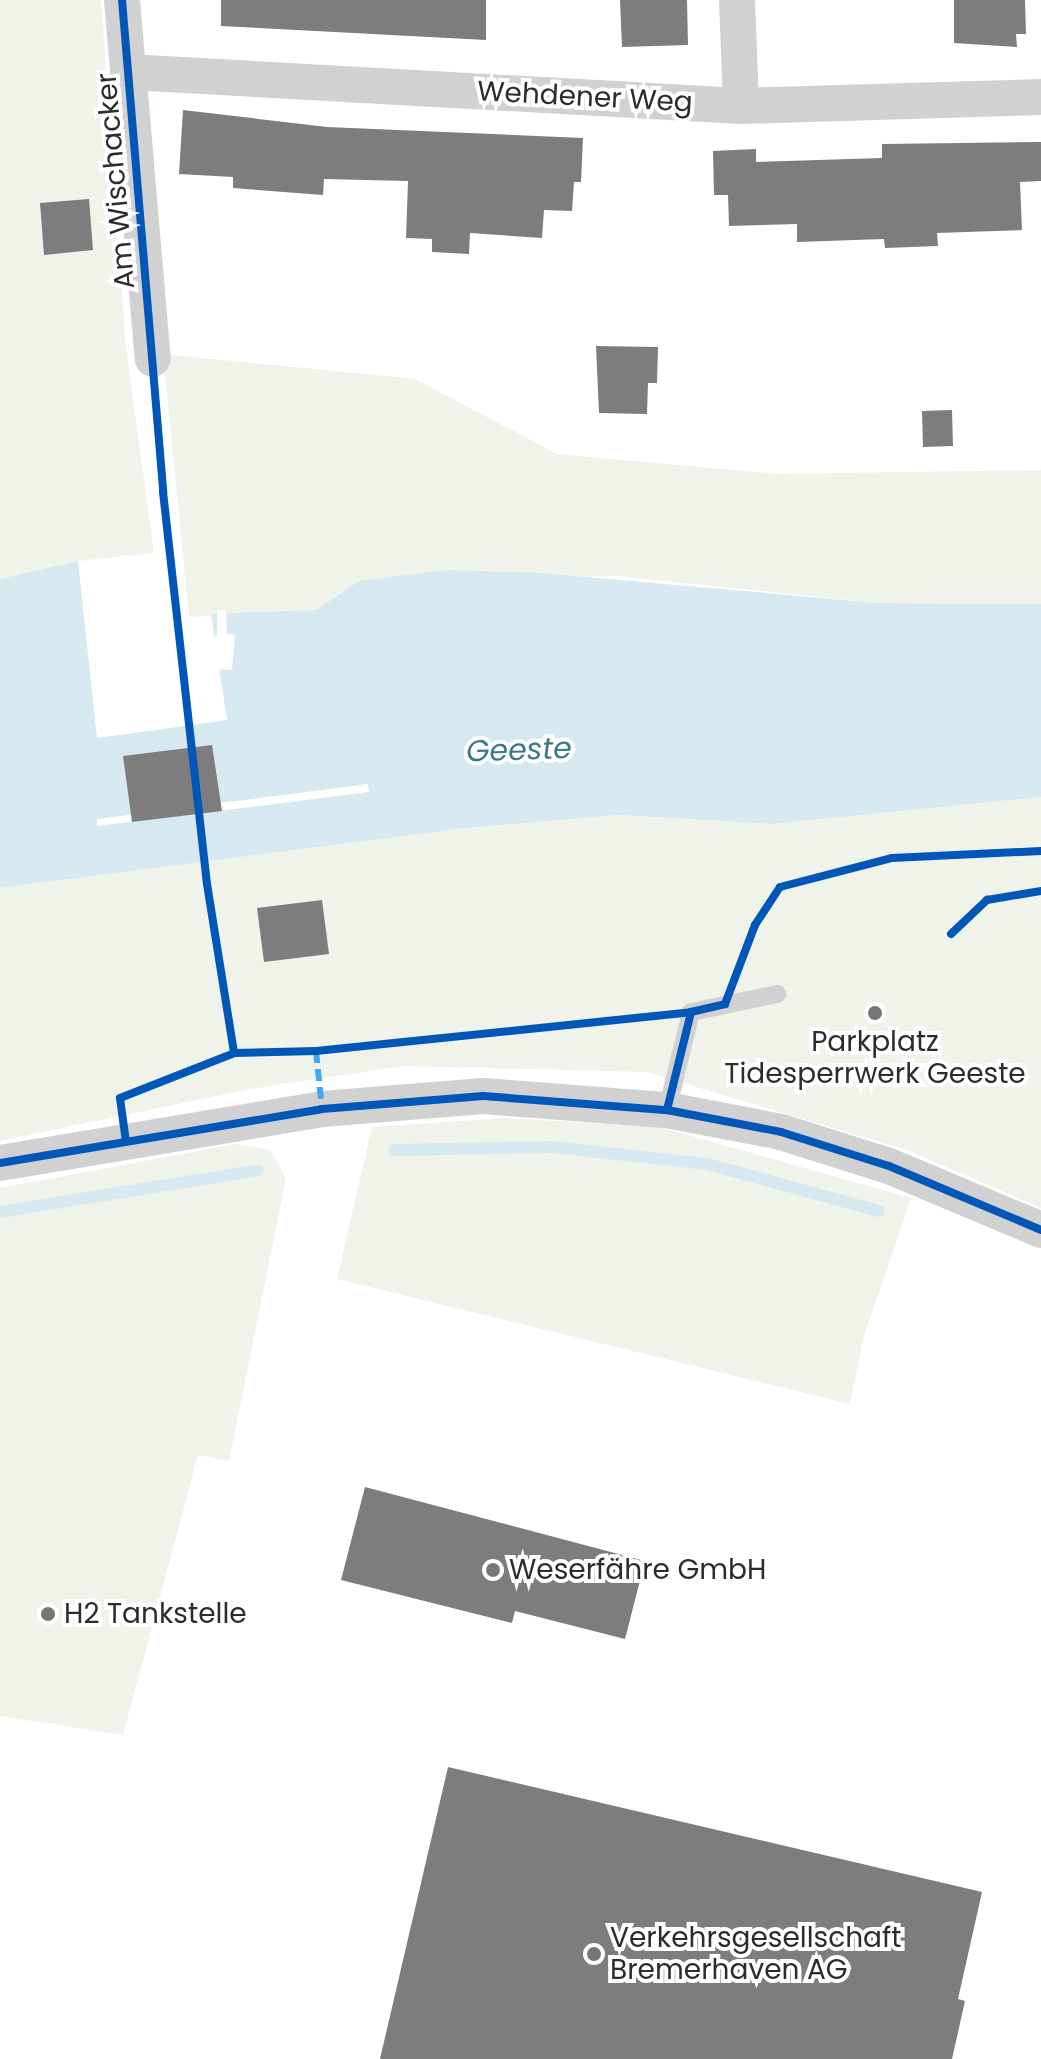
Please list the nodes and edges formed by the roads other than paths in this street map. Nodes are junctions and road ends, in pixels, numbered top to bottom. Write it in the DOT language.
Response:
graph roads {
  1 [pos="122,0"];
  2 [pos="737,0"];
  3 [pos="128,72"];
  4 [pos="1041,97"];
  5 [pos="741,106"];
  6 [pos="153,359"];
  7 [pos="777,994"];
  8 [pos="667,1110"];
  9 [pos="0,1163"];
  10 [pos="1041,1230"];
  1 -- 3 [label="street, Am Wischacker"];
  2 -- 5 [label="street"];
  3 -- 5 [label="street, Wehdener Weg"];
  3 -- 6 [label="street, Am Wischacker"];
  4 -- 5 [label="street, Wehdener Weg"];
  7 -- 8 [label="lane"];
  8 -- 9 [label="street"];
  8 -- 10 [label="street"];
}
